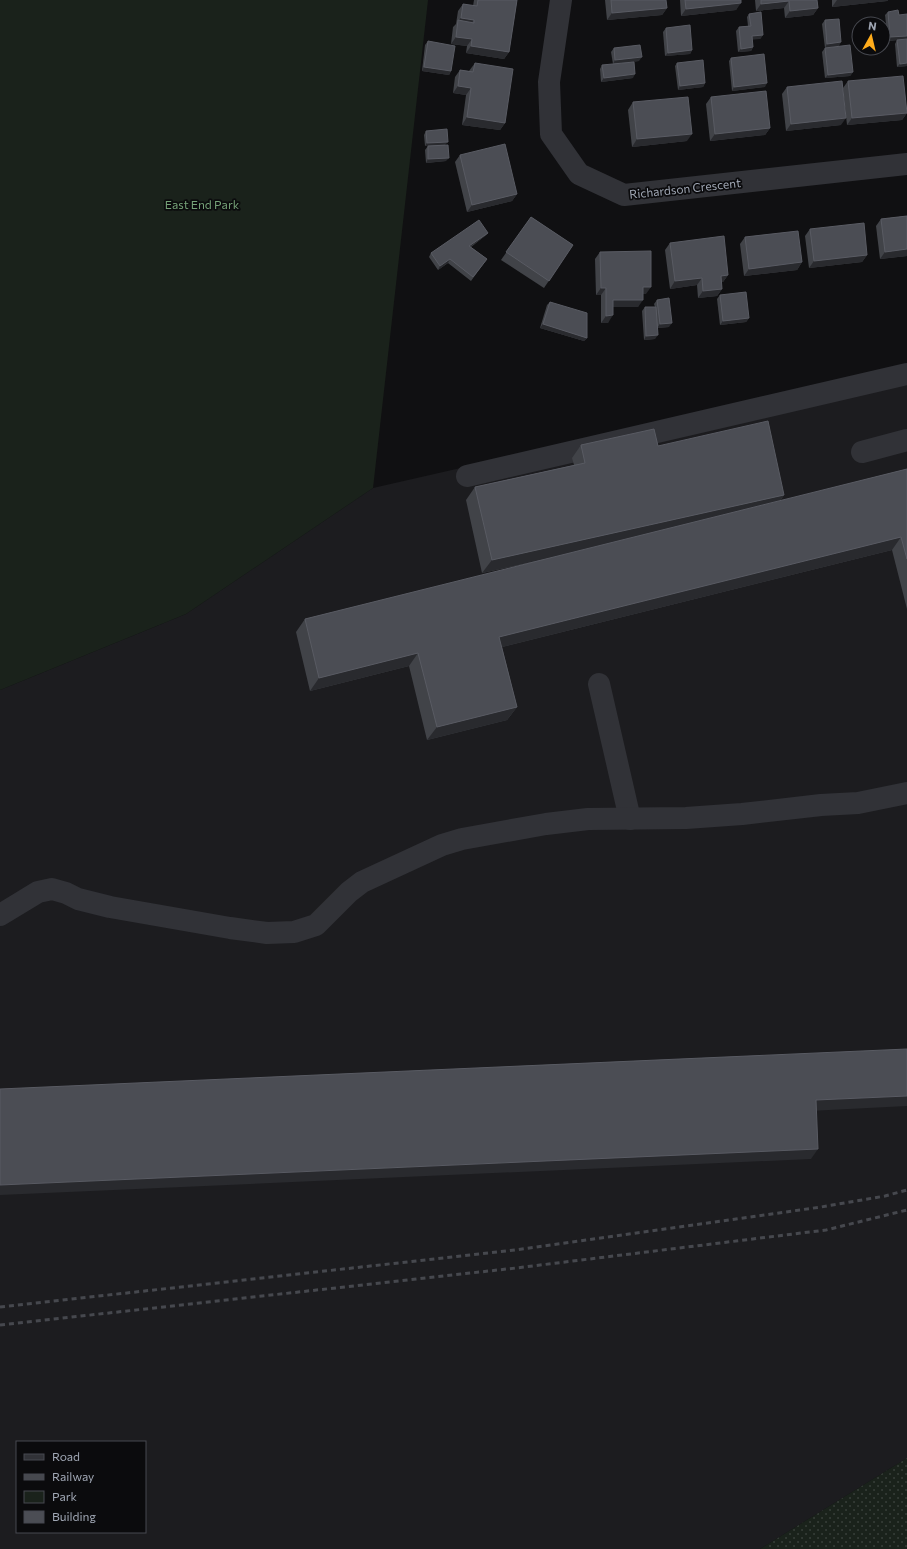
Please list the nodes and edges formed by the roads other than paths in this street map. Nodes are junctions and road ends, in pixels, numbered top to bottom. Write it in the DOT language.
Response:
graph roads {
  1 [pos="561,0"];
  2 [pos="907,164"];
  3 [pos="907,374"];
  4 [pos="907,440"];
  5 [pos="862,452"];
  6 [pos="467,476"];
  7 [pos="599,684"];
  8 [pos="907,793"];
  9 [pos="630,818"];
  10 [pos="0,915"];
  1 -- 2 [label="street, Richardson Crescent"];
  3 -- 6 [label="street"];
  4 -- 5 [label="street"];
  7 -- 9 [label="street"];
  8 -- 9 [label="street"];
  9 -- 10 [label="street"];
}
